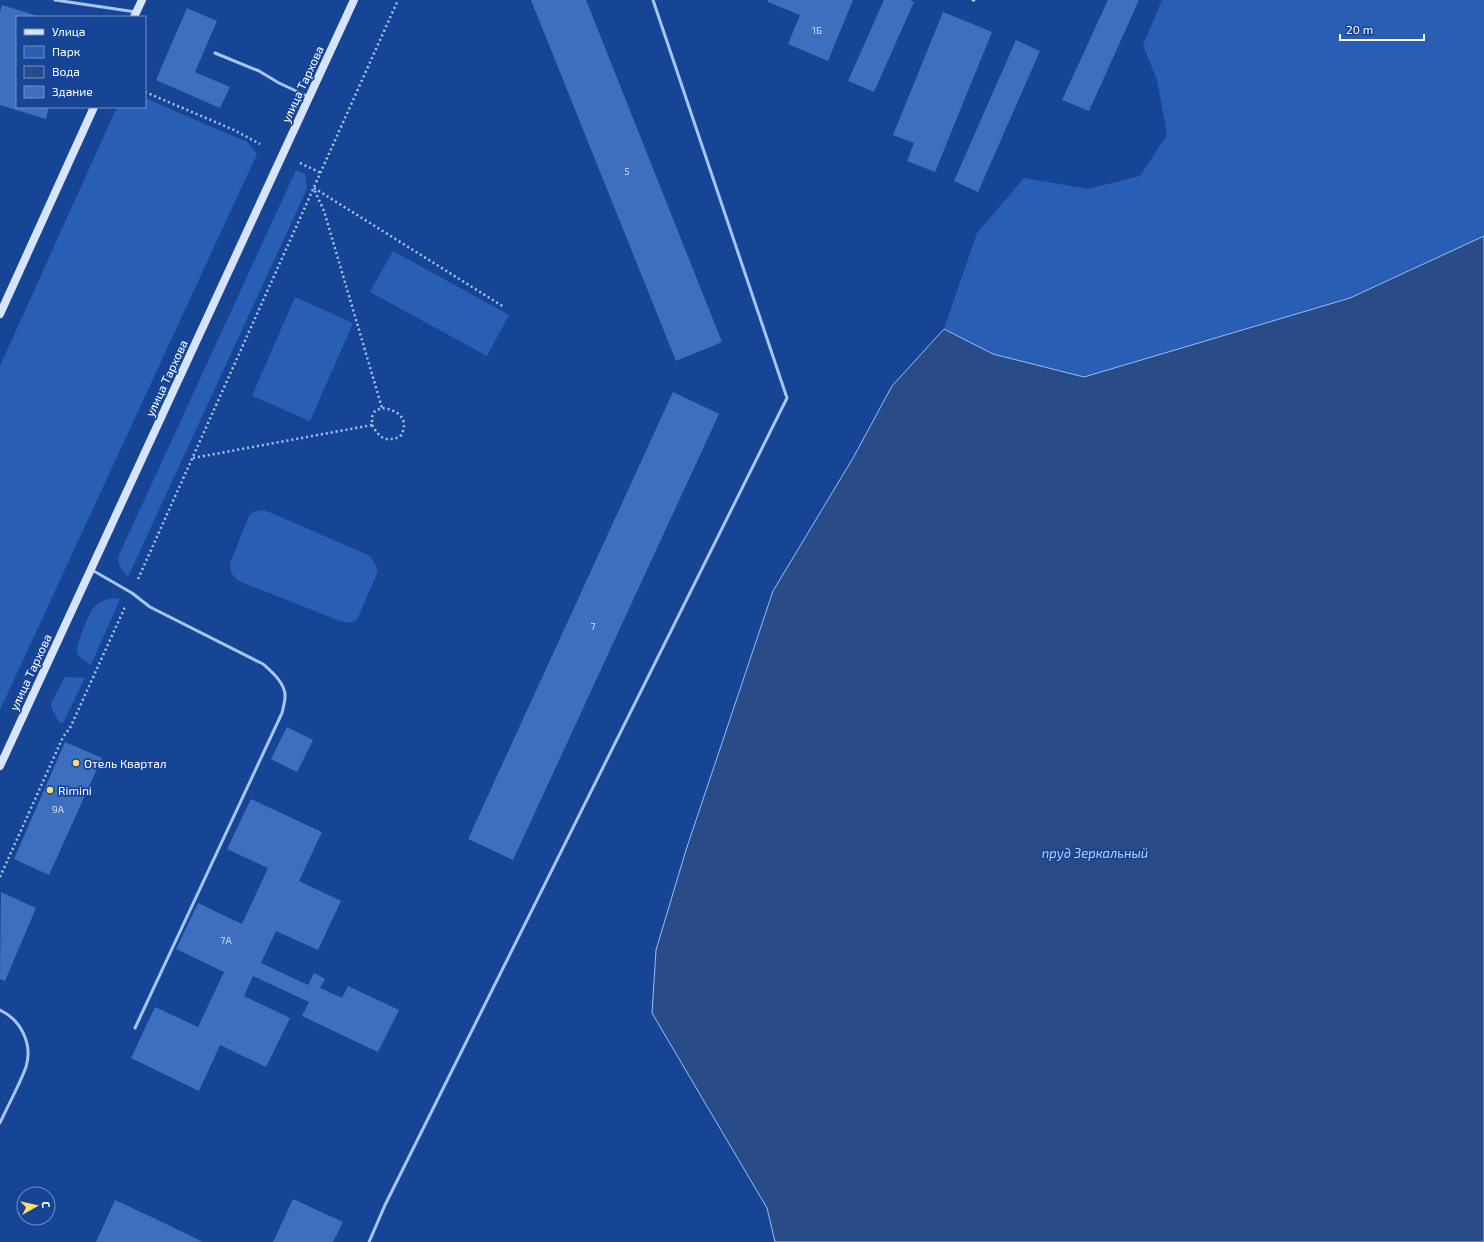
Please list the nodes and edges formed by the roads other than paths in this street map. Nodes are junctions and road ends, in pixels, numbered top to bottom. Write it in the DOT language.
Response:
graph roads {
  1 [pos="55,0"];
  2 [pos="142,0"];
  3 [pos="354,0"];
  4 [pos="653,0"];
  5 [pos="135,14"];
  6 [pos="215,53"];
  7 [pos="309,97"];
  8 [pos="94,108"];
  9 [pos="0,314"];
  10 [pos="91,570"];
  11 [pos="0,766"];
  12 [pos="0,1010"];
  13 [pos="135,1028"];
  14 [pos="0,1123"];
  15 [pos="369,1242"];
  1 -- 5 [label="lane"];
  2 -- 5 [label="main road"];
  3 -- 7 [label="main road, улица Тархова"];
  4 -- 15 [label="lane"];
  6 -- 7 [label="lane"];
  7 -- 10 [label="main road, улица Тархова"];
  8 -- 9 [label="main road"];
  10 -- 11 [label="main road, улица Тархова"];
  10 -- 13 [label="lane"];
  12 -- 14 [label="lane"];
}
